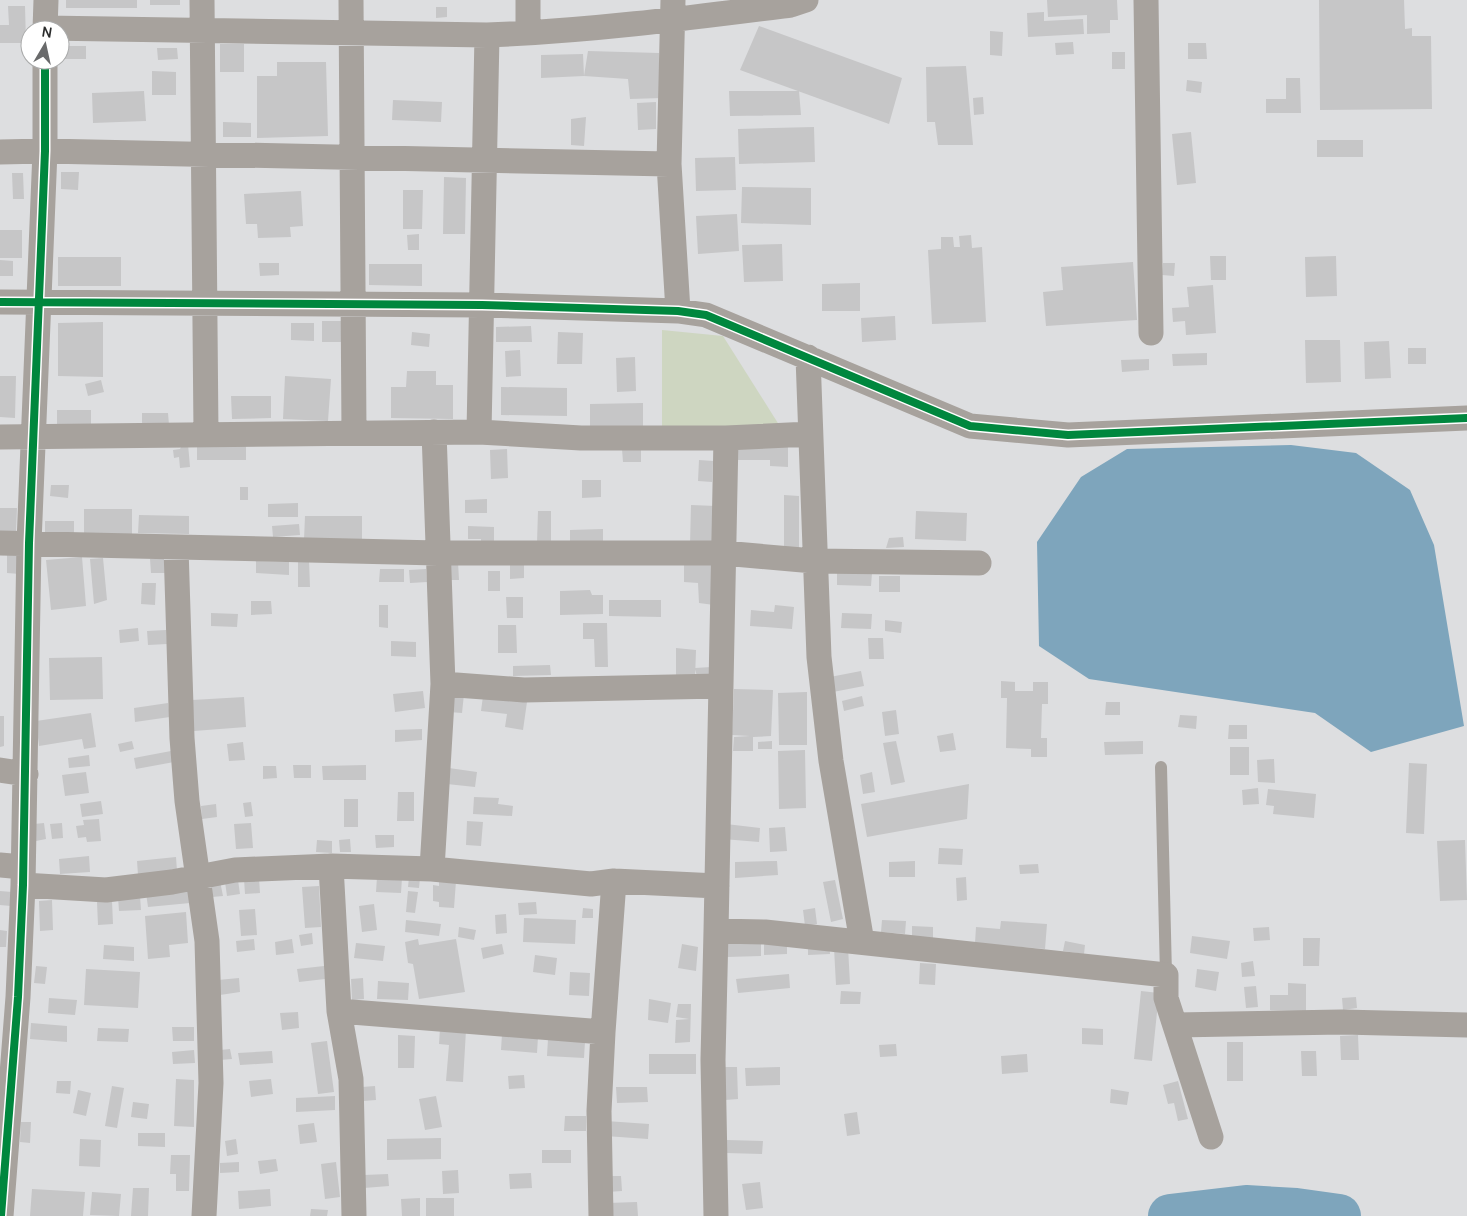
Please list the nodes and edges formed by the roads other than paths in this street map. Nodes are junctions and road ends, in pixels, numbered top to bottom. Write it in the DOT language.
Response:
graph roads {
  1 [pos="46,0"];
  2 [pos="202,0"];
  3 [pos="351,0"];
  4 [pos="528,0"];
  5 [pos="806,0"];
  6 [pos="1146,0"];
  7 [pos="673,10"];
  8 [pos="45,20"];
  9 [pos="70,29"];
  10 [pos="202,30"];
  11 [pos="352,32"];
  12 [pos="528,33"];
  13 [pos="487,35"];
  14 [pos="45,70"];
  15 [pos="45,151"];
  16 [pos="0,152"];
  17 [pos="204,154"];
  18 [pos="353,158"];
  19 [pos="484,160"];
  20 [pos="670,164"];
  21 [pos="0,302"];
  22 [pos="40,303"];
  23 [pos="205,303"];
  24 [pos="353,304"];
  25 [pos="482,305"];
  26 [pos="678,312"];
  27 [pos="1151,333"];
  28 [pos="808,357"];
  29 [pos="1467,418"];
  30 [pos="354,432"];
  31 [pos="434,432"];
  32 [pos="479,432"];
  33 [pos="206,433"];
  34 [pos="810,434"];
  35 [pos="0,437"];
  36 [pos="34,438"];
  37 [pos="726,438"];
  38 [pos="0,543"];
  39 [pos="29,543"];
  40 [pos="176,548"];
  41 [pos="723,552"];
  42 [pos="438,553"];
  43 [pos="814,561"];
  44 [pos="979,563"];
  45 [pos="443,684"];
  46 [pos="721,686"];
  47 [pos="1161,767"];
  48 [pos="0,770"];
  49 [pos="26,774"];
  50 [pos="331,866"];
  51 [pos="432,869"];
  52 [pos="15,873"];
  53 [pos="198,876"];
  54 [pos="614,881"];
  55 [pos="717,886"];
  56 [pos="716,931"];
  57 [pos="862,942"];
  58 [pos="1166,975"];
  59 [pos="9,996"];
  60 [pos="339,1011"];
  61 [pos="1176,1024"];
  62 [pos="1467,1025"];
  63 [pos="603,1032"];
  64 [pos="1211,1137"];
  65 [pos="1,1216"];
  66 [pos="204,1216"];
  67 [pos="354,1216"];
  68 [pos="601,1216"];
  69 [pos="716,1216"];
  1 -- 8 [label="street"];
  2 -- 10 [label="street"];
  3 -- 11 [label="street"];
  4 -- 12 [label="street"];
  5 -- 7 [label="street"];
  6 -- 27 [label="street"];
  7 -- 12 [label="street"];
  7 -- 20 [label="street"];
  9 -- 10 [label="street"];
  10 -- 11 [label="street"];
  10 -- 17 [label="street"];
  11 -- 13 [label="street"];
  11 -- 18 [label="street"];
  12 -- 13 [label="street"];
  13 -- 19 [label="street"];
  14 -- 15 [label="street"];
  15 -- 16 [label="street"];
  15 -- 17 [label="street"];
  15 -- 22 [label="street"];
  17 -- 18 [label="street"];
  17 -- 23 [label="street"];
  18 -- 19 [label="street"];
  18 -- 24 [label="street"];
  19 -- 20 [label="street"];
  19 -- 25 [label="street"];
  20 -- 26 [label="street"];
  21 -- 22 [label="street"];
  22 -- 23 [label="street"];
  22 -- 36 [label="street"];
  23 -- 24 [label="street"];
  23 -- 33 [label="street"];
  24 -- 25 [label="street"];
  24 -- 30 [label="street"];
  25 -- 26 [label="street"];
  25 -- 32 [label="street"];
  26 -- 28 [label="street"];
  28 -- 29 [label="street"];
  28 -- 34 [label="street"];
  30 -- 31 [label="street"];
  30 -- 33 [label="street"];
  31 -- 32 [label="street"];
  31 -- 42 [label="street"];
  32 -- 37 [label="street"];
  33 -- 36 [label="street"];
  34 -- 37 [label="street"];
  34 -- 43 [label="street"];
  35 -- 36 [label="street"];
  36 -- 39 [label="street"];
  37 -- 41 [label="street"];
  38 -- 39 [label="street"];
  39 -- 40 [label="street"];
  39 -- 49 [label="street"];
  40 -- 42 [label="street"];
  40 -- 53 [label="street"];
  41 -- 42 [label="street"];
  41 -- 43 [label="street"];
  41 -- 46 [label="street"];
  42 -- 45 [label="street"];
  43 -- 44 [label="street"];
  43 -- 57 [label="street"];
  45 -- 46 [label="street"];
  45 -- 51 [label="street"];
  46 -- 55 [label="street"];
  47 -- 58 [label="lane"];
  48 -- 49 [label="street"];
  49 -- 52 [label="street"];
  50 -- 51 [label="street"];
  50 -- 53 [label="street"];
  50 -- 60 [label="street"];
  51 -- 54 [label="street"];
  52 -- 53 [label="street"];
  52 -- 59 [label="street"];
  53 -- 66 [label="street"];
  54 -- 55 [label="street"];
  54 -- 63 [label="street"];
  55 -- 56 [label="street"];
  56 -- 57 [label="street"];
  56 -- 69 [label="street"];
  57 -- 58 [label="street"];
  58 -- 61 [label="street"];
  59 -- 65 [label="street"];
  60 -- 63 [label="street"];
  60 -- 67 [label="street"];
  61 -- 62 [label="street"];
  61 -- 64 [label="street"];
  63 -- 68 [label="street"];
}
